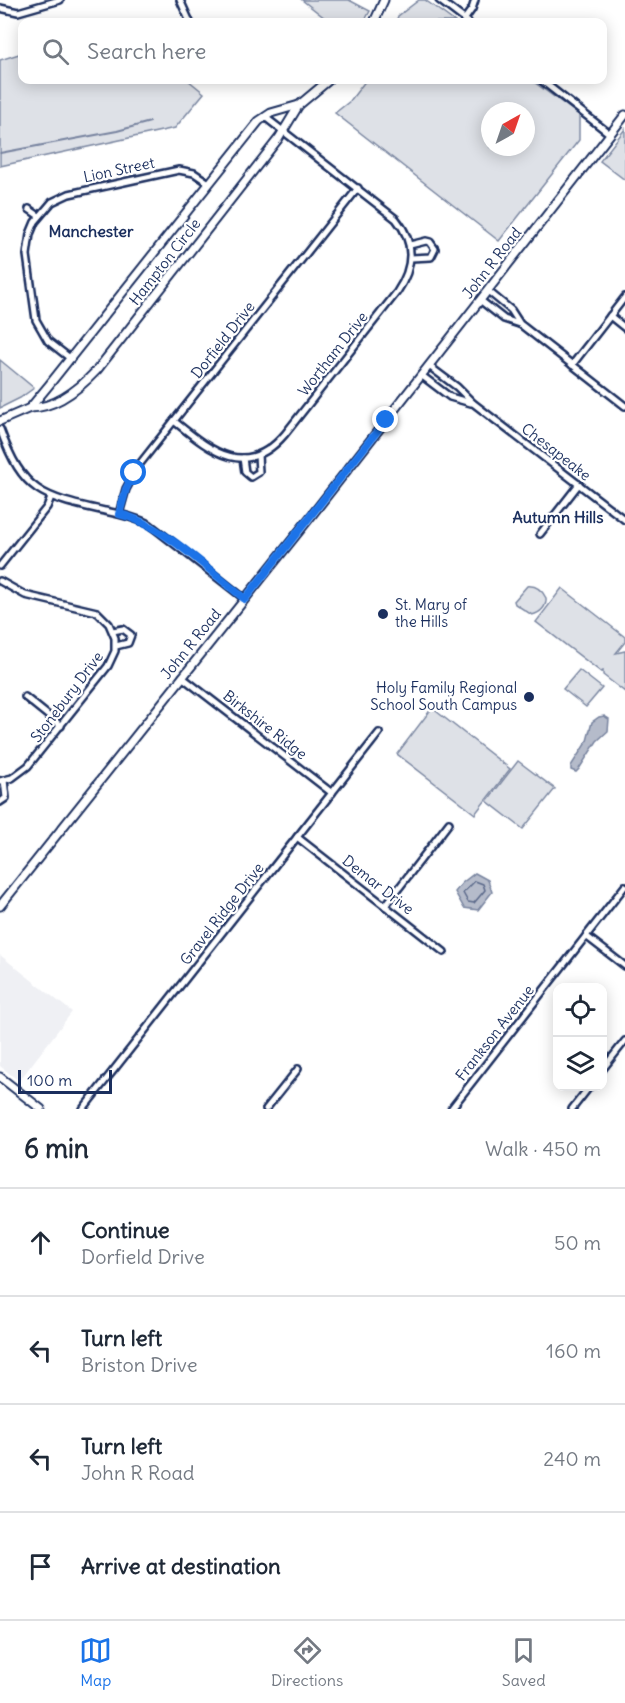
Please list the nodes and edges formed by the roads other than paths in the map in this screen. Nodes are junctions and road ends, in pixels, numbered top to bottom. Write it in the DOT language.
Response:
graph roads {
  1 [pos="60,0"];
  2 [pos="180,0"];
  3 [pos="384,0"];
  4 [pos="439,0"];
  5 [pos="475,0"];
  6 [pos="0,8"];
  7 [pos="188,18"];
  8 [pos="376,18"];
  9 [pos="462,18"];
  10 [pos="468,18"];
  11 [pos="324,84"];
  12 [pos="546,84"];
  13 [pos="299,105"];
  14 [pos="625,116"];
  15 [pos="265,117"];
  16 [pos="284,130"];
  17 [pos="610,134"];
  18 [pos="209,183"];
  19 [pos="358,188"];
  20 [pos="28,209"];
  21 [pos="39,216"];
  22 [pos="410,245"];
  23 [pos="411,258"];
  24 [pos="488,291"];
  25 [pos="625,297"];
  26 [pos="480,300"];
  27 [pos="610,316"];
  28 [pos="520,324"];
  29 [pos="625,328"];
  30 [pos="71,359"];
  31 [pos="572,365"];
  32 [pos="429,366"];
  33 [pos="422,375"];
  34 [pos="473,403"];
  35 [pos="625,406"];
  36 [pos="30,408"];
  37 [pos="174,421"];
  38 [pos="0,422"];
  39 [pos="0,429"];
  40 [pos="258,455"];
  41 [pos="243,458"];
  42 [pos="579,484"];
  43 [pos="51,497"];
  44 [pos="119,514"];
  45 [pos="625,520"];
  46 [pos="540,534"];
  47 [pos="0,566"];
  48 [pos="0,581"];
  49 [pos="245,599"];
  50 [pos="112,631"];
  51 [pos="116,646"];
  52 [pos="182,677"];
  53 [pos="26,697"];
  54 [pos="61,726"];
  55 [pos="379,734"];
  56 [pos="2,781"];
  57 [pos="332,793"];
  58 [pos="0,802"];
  59 [pos="449,823"];
  60 [pos="297,837"];
  61 [pos="625,886"];
  62 [pos="0,906"];
  63 [pos="385,906"];
  64 [pos="586,936"];
  65 [pos="444,952"];
  66 [pos="625,966"];
  67 [pos="625,1041"];
  68 [pos="607,1065"];
  69 [pos="298,1069"];
  70 [pos="0,1077"];
  71 [pos="586,1091"];
  72 [pos="41,1109"];
  73 [pos="83,1109"];
  74 [pos="266,1109"];
  75 [pos="451,1109"];
  76 [pos="572,1109"];
  1 -- 6 [label="street"];
  2 -- 7 [label="street"];
  3 -- 8 [label="main road"];
  4 -- 9 [label="street"];
  5 -- 10 [label="street"];
  11 -- 13 [label="main road, Hampton Circle"];
  12 -- 17 [label="street"];
  13 -- 15 [label="main road, Hampton Circle"];
  13 -- 16 [label="main road, Hampton Circle"];
  14 -- 17 [label="main road, John R Road"];
  15 -- 16 [label="street, Wortham Drive"];
  15 -- 18 [label="main road, Hampton Circle"];
  16 -- 19 [label="street, Wortham Drive"];
  16 -- 36 [label="main road, Hampton Circle"];
  17 -- 24 [label="main road, John R Road"];
  18 -- 21 [label="street, Lion Street"];
  18 -- 30 [label="main road, Hampton Circle"];
  19 -- 22 [label="street, Wortham Drive"];
  19 -- 37 [label="street, Dorfield Drive"];
  20 -- 21 [label="street"];
  21 -- 30 [label="street"];
  22 -- 23 [label="street, Wortham Drive"];
  22 -- 23 [label="street"];
  23 -- 40 [label="street, Wortham Drive"];
  24 -- 26 [label="main road, John R Road"];
  24 -- 28 [label="street"];
  25 -- 27 [label="street"];
  26 -- 28 [label="street"];
  26 -- 32 [label="main road, John R Road"];
  27 -- 29 [label="street"];
  27 -- 31 [label="street"];
  28 -- 31 [label="street"];
  30 -- 36 [label="main road, Hampton Circle"];
  31 -- 35 [label="street"];
  32 -- 33 [label="main road, John R Road"];
  32 -- 34 [label="street, Chesapeake"];
  33 -- 34 [label="street, Chesapeake"];
  33 -- 49 [label="main road, John R Road"];
  34 -- 42 [label="street, Chesapeake"];
  36 -- 38 [label="main road, Hampton Circle"];
  37 -- 41 [label="street, Wortham Drive"];
  37 -- 44 [label="street, Dorfield Drive"];
  39 -- 43 [label="street"];
  40 -- 41 [label="street, Wortham Drive"];
  40 -- 41 [label="street, Wortham Drive"];
  42 -- 45 [label="street, Chesapeake"];
  42 -- 46 [label="street"];
  43 -- 44 [label="street"];
  43 -- 47 [label="street"];
  44 -- 49 [label="street"];
  48 -- 50 [label="street, Stonebury Drive"];
  49 -- 52 [label="main road, John R Road"];
  50 -- 51 [label="street, Stonebury Drive"];
  50 -- 51 [label="street, Stonebury Drive"];
  51 -- 54 [label="street, Stonebury Drive"];
  52 -- 57 [label="street, Birkshire Ridge"];
  52 -- 62 [label="main road, John R Road"];
  53 -- 54 [label="street"];
  54 -- 56 [label="street, Stonebury Drive"];
  55 -- 57 [label="street, Gravel Ridge Drive"];
  56 -- 58 [label="street, Stonebury Drive"];
  57 -- 60 [label="street, Gravel Ridge Drive"];
  59 -- 63 [label="street"];
  60 -- 63 [label="street, Demar Drive"];
  60 -- 73 [label="street, Gravel Ridge Drive"];
  61 -- 64 [label="street, Frankson Avenue"];
  63 -- 65 [label="street, Demar Drive"];
  64 -- 66 [label="street"];
  64 -- 75 [label="street, Frankson Avenue"];
  67 -- 68 [label="street"];
  69 -- 74 [label="street"];
  70 -- 72 [label="main road"];
  71 -- 76 [label="street"];
}
